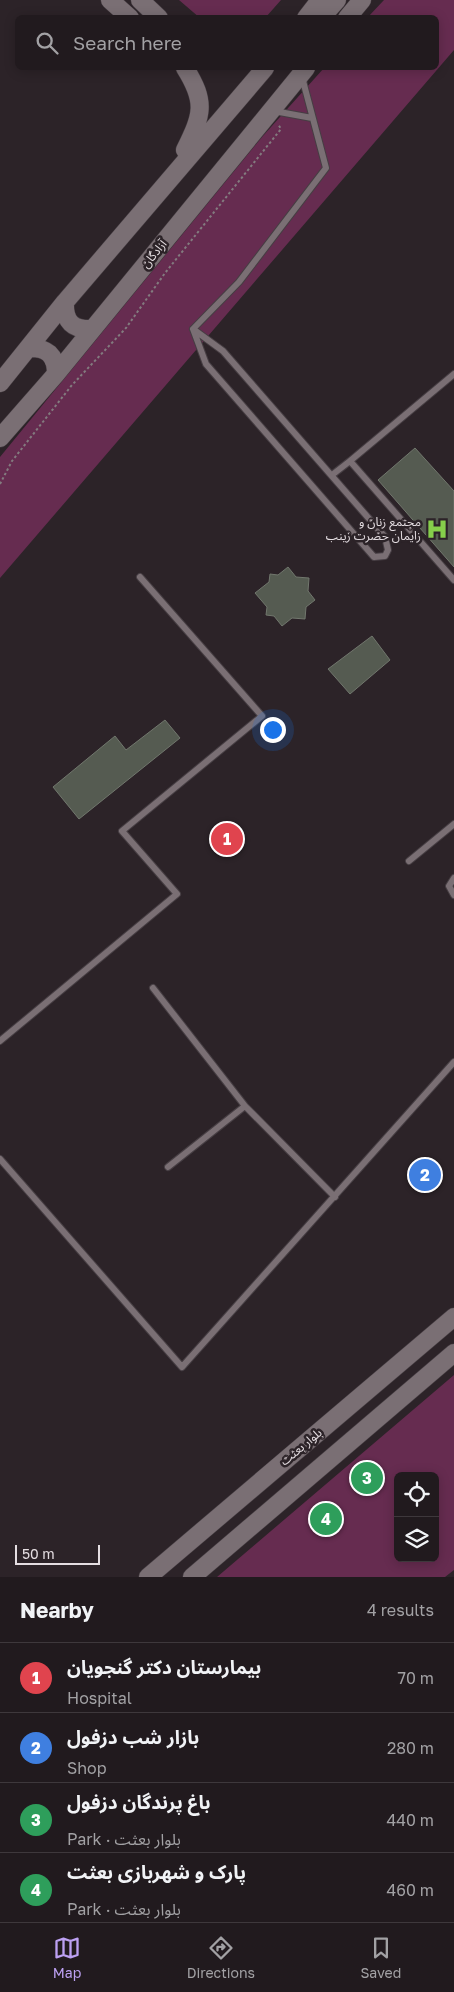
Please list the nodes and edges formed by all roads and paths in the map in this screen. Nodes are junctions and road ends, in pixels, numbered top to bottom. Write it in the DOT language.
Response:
graph roads {
  1 [pos="110,0"];
  2 [pos="140,0"];
  3 [pos="362,0"];
  4 [pos="330,1"];
  5 [pos="127,15"];
  6 [pos="156,15"];
  7 [pos="310,15"];
  8 [pos="323,15"];
  9 [pos="349,15"];
  10 [pos="186,70"];
  11 [pos="263,70"];
  12 [pos="304,70"];
  13 [pos="271,111"];
  14 [pos="312,118"];
  15 [pos="175,172"];
  16 [pos="65,302"];
  17 [pos="92,329"];
  18 [pos="193,329"];
  19 [pos="28,348"];
  20 [pos="56,374"];
  21 [pos="454,374"];
  22 [pos="0,383"];
  23 [pos="0,438"];
  24 [pos="350,461"];
  25 [pos="332,476"];
  26 [pos="0,484"];
  27 [pos="140,577"];
  28 [pos="454,580"];
  29 [pos="453,826"];
  30 [pos="409,861"];
  31 [pos="454,878"];
  32 [pos="454,895"];
  33 [pos="153,988"];
  34 [pos="0,1041"];
  35 [pos="454,1062"];
  36 [pos="245,1106"];
  37 [pos="0,1159"];
  38 [pos="168,1166"];
  39 [pos="335,1197"];
  40 [pos="454,1317"];
  41 [pos="454,1353"];
  42 [pos="341,1412"];
  43 [pos="360,1433"];
  44 [pos="148,1577"];
  45 [pos="192,1577"];
  1 -- 5 [label="main road"];
  2 -- 6 [label="main road"];
  3 -- 9 [label="main road"];
  4 -- 7 [label="main road"];
  4 -- 8 [label="main road"];
  10 -- 15 [label="main road"];
  11 -- 15 [label="main road"];
  12 -- 13 [label="main road, آزادگان"];
  12 -- 14 [label="lane"];
  13 -- 14 [label="lane"];
  13 -- 17 [label="main road, آزادگان"];
  13 -- 26 [label="path"];
  14 -- 18 [label="lane"];
  15 -- 16 [label="main road"];
  16 -- 17 [label="main road"];
  16 -- 19 [label="main road"];
  17 -- 20 [label="main road, آزادگان"];
  18 -- 25 [label="lane"];
  18 -- 25 [label="lane"];
  19 -- 20 [label="main road"];
  19 -- 22 [label="main road"];
  20 -- 23 [label="main road, آزادگان"];
  21 -- 24 [label="lane"];
  24 -- 25 [label="lane"];
  24 -- 28 [label="lane"];
  27 -- 34 [label="lane"];
  29 -- 30 [label="lane"];
  31 -- 32 [label="lane"];
  33 -- 36 [label="lane"];
  35 -- 39 [label="lane"];
  36 -- 38 [label="lane"];
  36 -- 39 [label="lane"];
  37 -- 39 [label="lane"];
  40 -- 42 [label="main road, بلوار بعثت"];
  41 -- 43 [label="main road"];
  42 -- 43 [label="main road"];
  42 -- 44 [label="main road, بلوار بعثت"];
  43 -- 45 [label="main road"];
}
